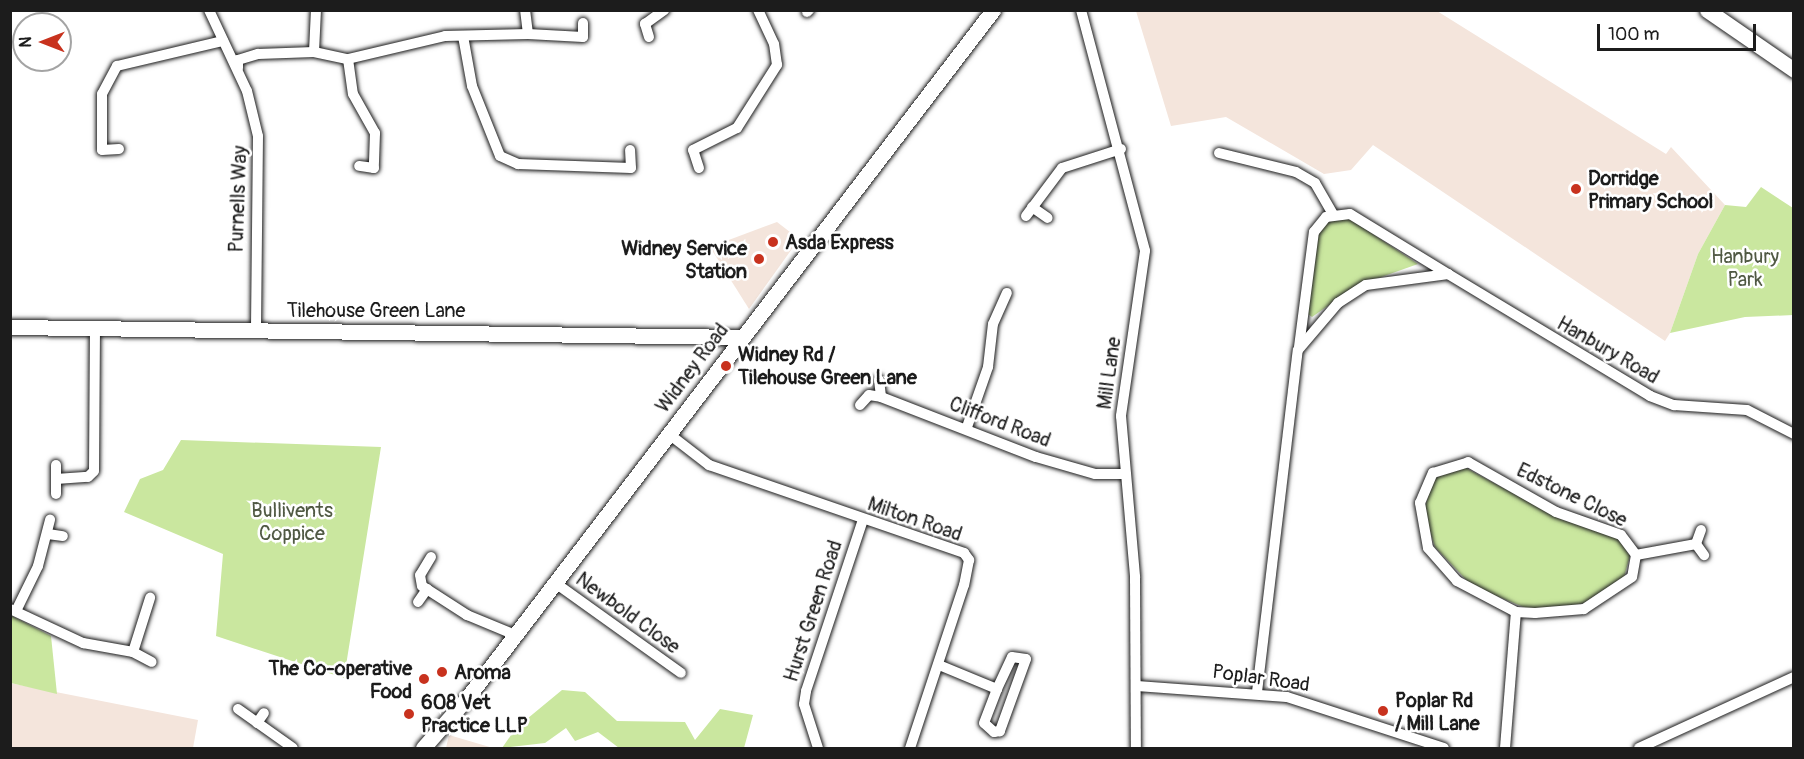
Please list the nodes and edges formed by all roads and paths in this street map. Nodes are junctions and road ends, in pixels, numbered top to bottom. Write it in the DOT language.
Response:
graph roads {
  1 [pos="209,10"];
  2 [pos="316,10"];
  3 [pos="525,10"];
  4 [pos="664,10"];
  5 [pos="758,10"];
  6 [pos="993,10"];
  7 [pos="1081,10"];
  8 [pos="1707,10"];
  9 [pos="583,23"];
  10 [pos="528,34"];
  11 [pos="464,36"];
  12 [pos="649,37"];
  13 [pos="223,41"];
  14 [pos="314,52"];
  15 [pos="348,59"];
  16 [pos="238,68"];
  17 [pos="1794,70"];
  18 [pos="1121,149"];
  19 [pos="119,150"];
  20 [pos="630,150"];
  21 [pos="1219,153"];
  22 [pos="359,166"];
  23 [pos="699,168"];
  24 [pos="1333,214"];
  25 [pos="1048,218"];
  26 [pos="1448,274"];
  27 [pos="1007,293"];
  28 [pos="10,327"];
  29 [pos="95,327"];
  30 [pos="256,330"];
  31 [pos="741,337"];
  32 [pos="1298,350"];
  33 [pos="879,380"];
  34 [pos="882,397"];
  35 [pos="860,405"];
  36 [pos="967,427"];
  37 [pos="669,434"];
  38 [pos="1794,434"];
  39 [pos="57,465"];
  40 [pos="1124,474"];
  41 [pos="57,479"];
  42 [pos="56,494"];
  43 [pos="50,520"];
  44 [pos="862,520"];
  45 [pos="1701,530"];
  46 [pos="48,534"];
  47 [pos="63,536"];
  48 [pos="1696,544"];
  49 [pos="1636,555"];
  50 [pos="1704,555"];
  51 [pos="431,557"];
  52 [pos="554,582"];
  53 [pos="427,589"];
  54 [pos="150,598"];
  55 [pos="418,602"];
  56 [pos="13,610"];
  57 [pos="1516,612"];
  58 [pos="516,635"];
  59 [pos="133,652"];
  60 [pos="152,662"];
  61 [pos="939,665"];
  62 [pos="681,673"];
  63 [pos="1794,677"];
  64 [pos="1137,686"];
  65 [pos="997,689"];
  66 [pos="1257,692"];
  67 [pos="238,709"];
  68 [pos="264,713"];
  69 [pos="257,723"];
  70 [pos="1654,746"];
  71 [pos="293,748"];
  72 [pos="423,748"];
  73 [pos="818,748"];
  74 [pos="910,748"];
  75 [pos="1136,748"];
  76 [pos="1444,748"];
  77 [pos="1505,748"];
  78 [pos="1639,748"];
  1 -- 13 [label="street, Purnells Way"];
  2 -- 14 [label="street"];
  3 -- 10 [label="street"];
  4 -- 12 [label="street"];
  5 -- 23 [label="street"];
  6 -- 31 [label="street, Widney Road"];
  7 -- 18 [label="street, Mill Lane"];
  8 -- 17 [label="street"];
  9 -- 10 [label="street"];
  10 -- 11 [label="street"];
  11 -- 15 [label="street"];
  11 -- 20 [label="street"];
  13 -- 16 [label="street, Purnells Way"];
  13 -- 19 [label="street"];
  14 -- 15 [label="street"];
  14 -- 16 [label="street"];
  15 -- 22 [label="street"];
  16 -- 30 [label="street, Purnells Way"];
  18 -- 25 [label="street"];
  18 -- 40 [label="street, Mill Lane"];
  21 -- 24 [label="street"];
  24 -- 26 [label="street, Hanbury Road"];
  24 -- 32 [label="street"];
  26 -- 32 [label="street"];
  26 -- 38 [label="street, Hanbury Road"];
  27 -- 36 [label="street"];
  28 -- 29 [label="street, Tilehouse Green Lane"];
  29 -- 30 [label="street, Tilehouse Green Lane"];
  29 -- 41 [label="street"];
  30 -- 31 [label="street, Tilehouse Green Lane"];
  31 -- 37 [label="street, Widney Road"];
  32 -- 66 [label="street"];
  33 -- 34 [label="street"];
  34 -- 35 [label="street"];
  34 -- 36 [label="street, Clifford Road"];
  36 -- 40 [label="street, Clifford Road"];
  37 -- 44 [label="street, Milton Road"];
  37 -- 52 [label="street, Widney Road"];
  39 -- 41 [label="street"];
  40 -- 64 [label="street, Mill Lane"];
  41 -- 42 [label="street"];
  43 -- 46 [label="street"];
  44 -- 61 [label="street, Milton Road"];
  44 -- 73 [label="street, Hurst Green Road"];
  45 -- 48 [label="street"];
  46 -- 47 [label="street"];
  46 -- 56 [label="street"];
  48 -- 49 [label="street, Edstone Close"];
  48 -- 50 [label="street"];
  49 -- 57 [label="street, Edstone Close"];
  49 -- 57 [label="street, Edstone Close"];
  51 -- 53 [label="street"];
  52 -- 58 [label="street, Widney Road"];
  52 -- 62 [label="street, Newbold Close"];
  53 -- 55 [label="street"];
  53 -- 58 [label="street"];
  54 -- 59 [label="street"];
  56 -- 59 [label="street"];
  57 -- 77 [label="street"];
  58 -- 72 [label="street, Widney Road"];
  59 -- 60 [label="street"];
  61 -- 65 [label="street"];
  61 -- 74 [label="street, Milton Road"];
  63 -- 70 [label="street"];
  64 -- 66 [label="street, Poplar Road"];
  64 -- 75 [label="street, Mill Lane"];
  65 -- 65 [label="street"];
  66 -- 76 [label="street, Poplar Road"];
  67 -- 69 [label="street"];
  68 -- 69 [label="street"];
  69 -- 71 [label="street"];
  70 -- 78 [label="street"];
}
